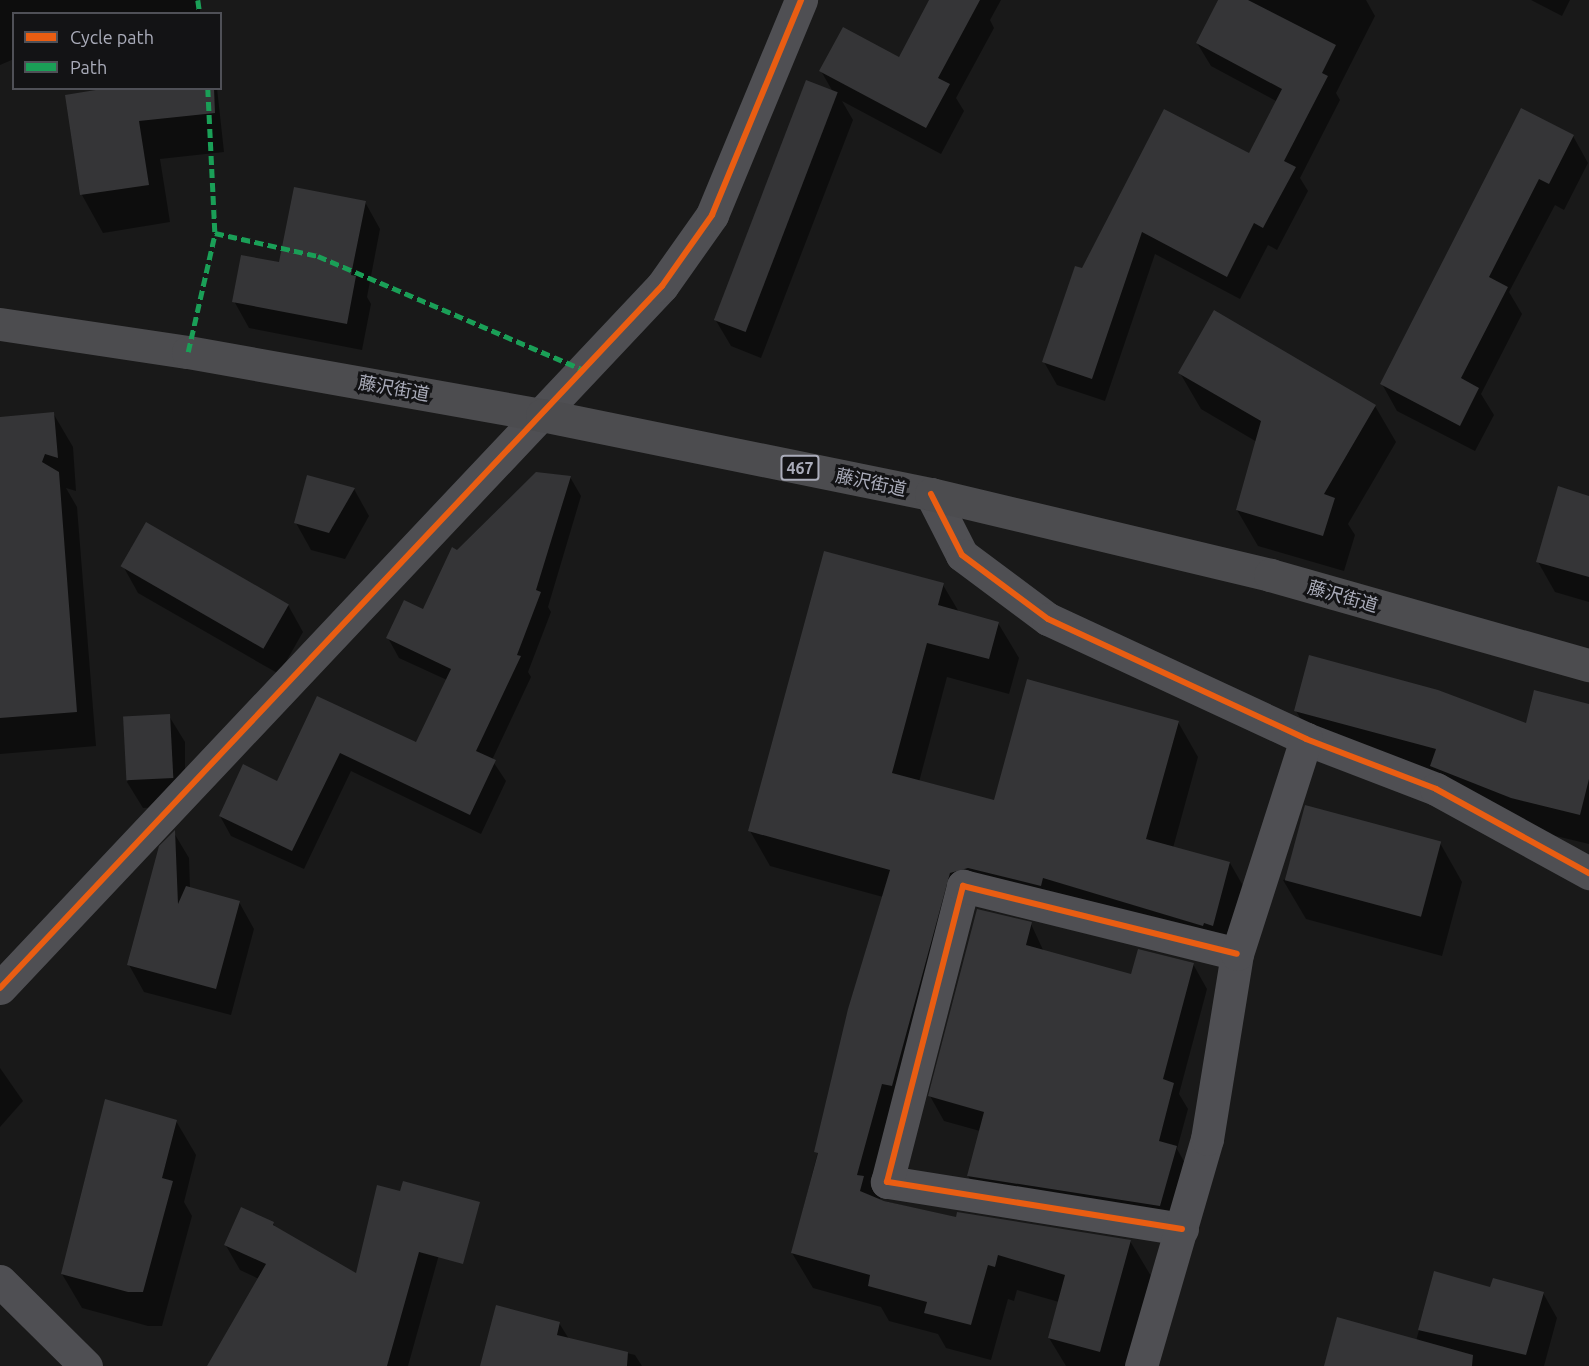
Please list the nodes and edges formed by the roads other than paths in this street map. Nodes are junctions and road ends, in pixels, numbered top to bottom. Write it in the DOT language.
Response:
graph roads {
  1 [pos="801,0"];
  2 [pos="0,324"];
  3 [pos="542,415"];
  4 [pos="931,494"];
  5 [pos="1589,665"];
  6 [pos="1306,739"];
  7 [pos="1589,873"];
  8 [pos="1237,954"];
  9 [pos="2,983"];
  10 [pos="1182,1229"];
  11 [pos="0,1281"];
  12 [pos="86,1366"];
  13 [pos="1141,1366"];
  1 -- 3 [label="street"];
  2 -- 3 [label="highway, 藤沢街道 / 467"];
  3 -- 4 [label="highway, 藤沢街道 / 467"];
  3 -- 9 [label="street"];
  4 -- 5 [label="highway, 藤沢街道 / 467"];
  4 -- 6 [label="street"];
  6 -- 7 [label="street"];
  6 -- 8 [label="street"];
  8 -- 10 [label="street"];
  8 -- 10 [label="street"];
  10 -- 13 [label="street"];
  11 -- 12 [label="street"];
}
